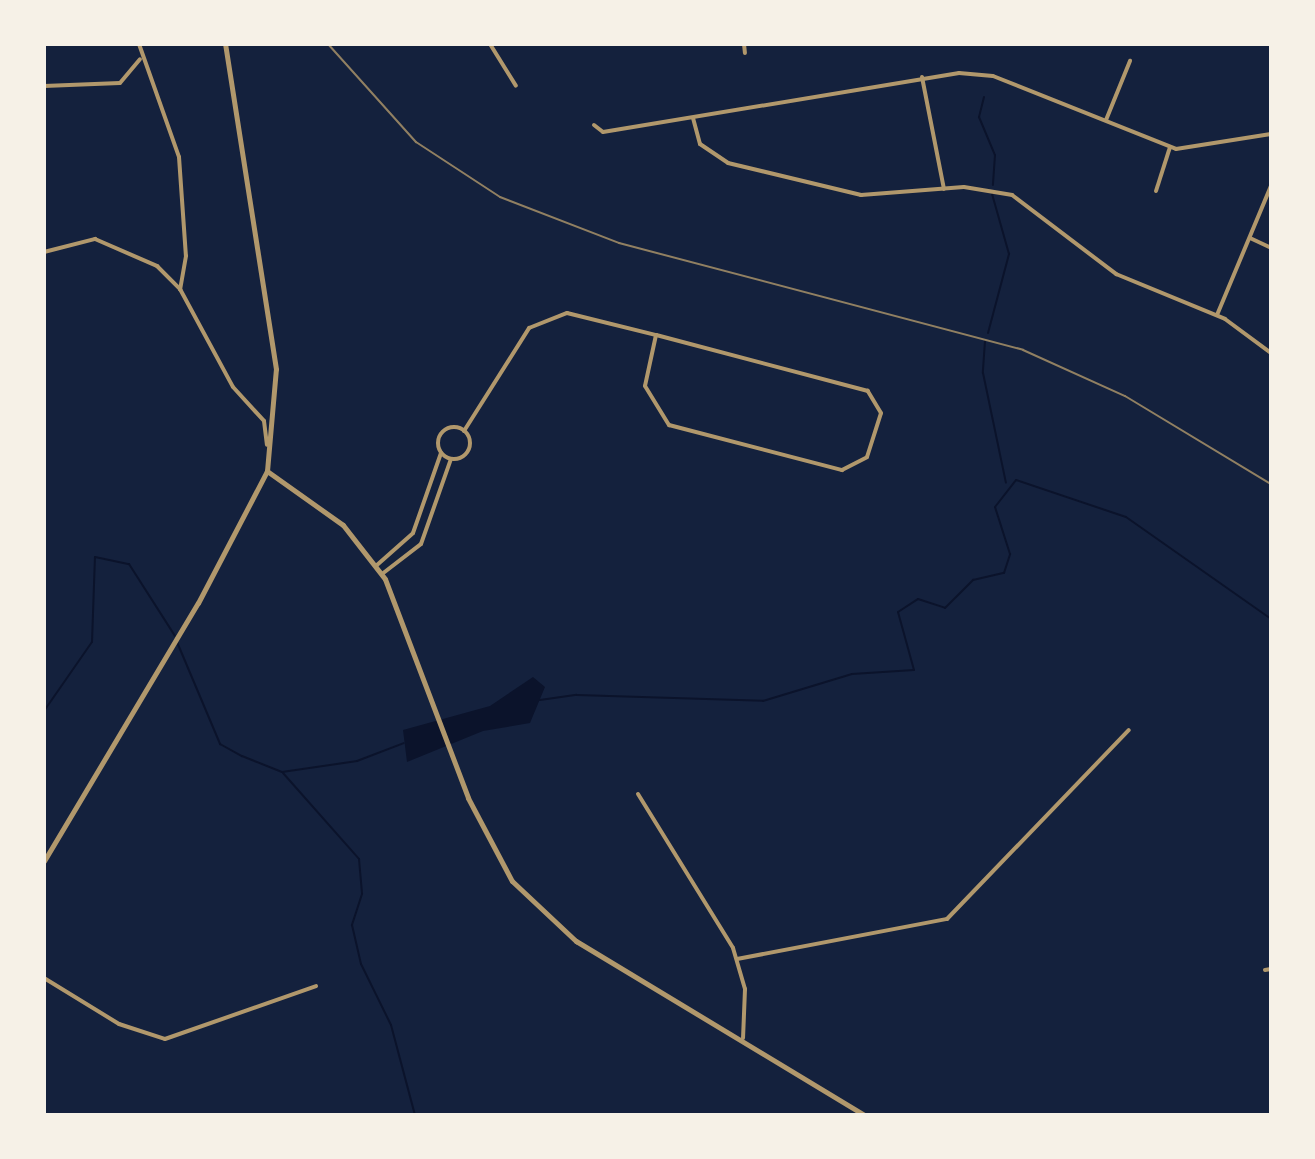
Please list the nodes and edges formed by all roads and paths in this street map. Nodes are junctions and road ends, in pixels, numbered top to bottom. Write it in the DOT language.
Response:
graph roads {
  1 [pos="139,44"];
  2 [pos="225,44"];
  3 [pos="490,44"];
  4 [pos="744,44"];
  5 [pos="745,53"];
  6 [pos="140,59"];
  7 [pos="1130,61"];
  8 [pos="922,77"];
  9 [pos="44,86"];
  10 [pos="516,86"];
  11 [pos="693,118"];
  12 [pos="1106,120"];
  13 [pos="594,125"];
  14 [pos="1271,134"];
  15 [pos="1170,147"];
  16 [pos="1271,186"];
  17 [pos="944,189"];
  18 [pos="1156,191"];
  19 [pos="1250,238"];
  20 [pos="1271,248"];
  21 [pos="44,252"];
  22 [pos="180,289"];
  23 [pos="1217,315"];
  24 [pos="656,335"];
  25 [pos="1271,353"];
  26 [pos="464,431"];
  27 [pos="441,453"];
  28 [pos="451,459"];
  29 [pos="267,471"];
  30 [pos="377,565"];
  31 [pos="382,574"];
  32 [pos="1129,730"];
  33 [pos="638,794"];
  34 [pos="44,861"];
  35 [pos="737,959"];
  36 [pos="44,978"];
  37 [pos="316,986"];
  38 [pos="743,1038"];
  39 [pos="864,1115"];
  1 -- 6 [label="street"];
  2 -- 29 [label="street"];
  3 -- 10 [label="street"];
  4 -- 5 [label="street"];
  6 -- 9 [label="street"];
  6 -- 22 [label="street"];
  7 -- 12 [label="street"];
  8 -- 11 [label="street"];
  8 -- 12 [label="street"];
  8 -- 17 [label="street"];
  11 -- 13 [label="street"];
  11 -- 17 [label="street"];
  12 -- 15 [label="street"];
  14 -- 15 [label="street"];
  15 -- 18 [label="street"];
  16 -- 19 [label="street"];
  17 -- 23 [label="street"];
  19 -- 20 [label="street"];
  19 -- 23 [label="street"];
  21 -- 22 [label="street"];
  22 -- 29 [label="street"];
  23 -- 25 [label="street"];
  24 -- 24 [label="street"];
  24 -- 26 [label="street"];
  26 -- 27 [label="street"];
  26 -- 28 [label="street"];
  27 -- 28 [label="street"];
  27 -- 30 [label="street"];
  28 -- 31 [label="street"];
  29 -- 30 [label="street"];
  29 -- 34 [label="street"];
  30 -- 31 [label="street"];
  31 -- 38 [label="street"];
  32 -- 35 [label="street"];
  33 -- 35 [label="street"];
  35 -- 38 [label="street"];
  36 -- 37 [label="street"];
  38 -- 39 [label="street"];
}
